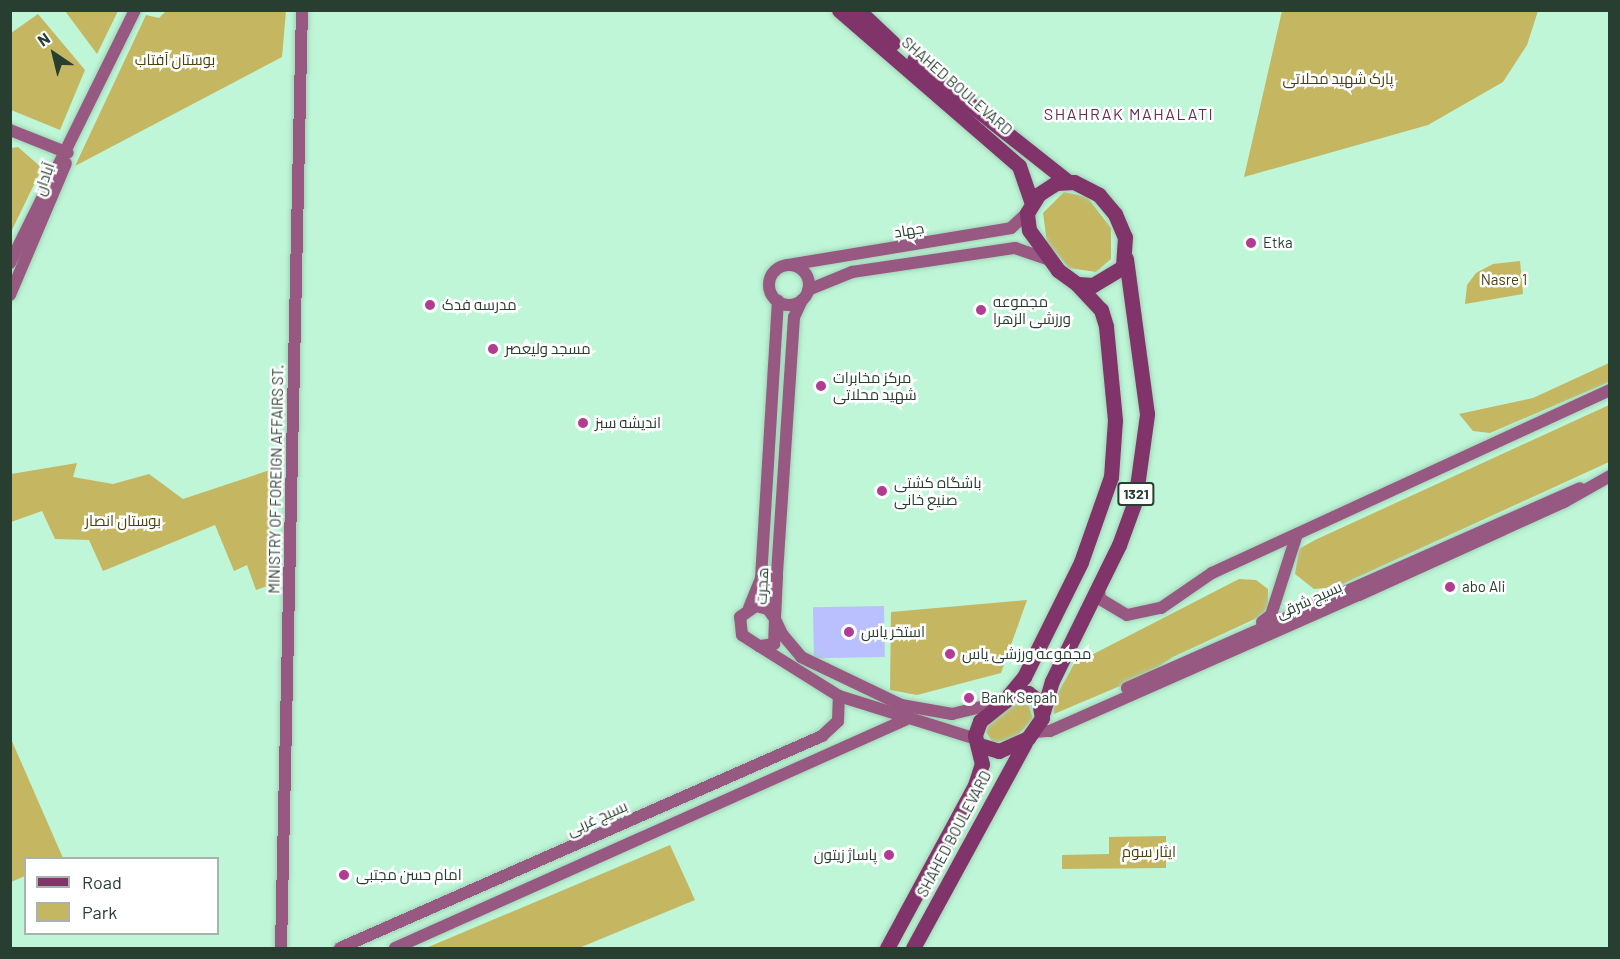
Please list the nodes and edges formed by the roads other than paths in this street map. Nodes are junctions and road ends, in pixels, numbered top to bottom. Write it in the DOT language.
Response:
graph roads {
  1 [pos="135,10"];
  2 [pos="302,10"];
  3 [pos="839,10"];
  4 [pos="858,10"];
  5 [pos="10,129"];
  6 [pos="68,153"];
  7 [pos="1067,181"];
  8 [pos="1029,208"];
  9 [pos="1126,258"];
  10 [pos="1047,260"];
  11 [pos="10,263"];
  12 [pos="788,265"];
  13 [pos="1077,284"];
  14 [pos="805,295"];
  15 [pos="10,296"];
  16 [pos="778,301"];
  17 [pos="1609,391"];
  18 [pos="1610,476"];
  19 [pos="1297,534"];
  20 [pos="1099,590"];
  21 [pos="1324,605"];
  22 [pos="749,608"];
  23 [pos="775,620"];
  24 [pos="1252,630"];
  25 [pos="759,645"];
  26 [pos="1162,676"];
  27 [pos="840,696"];
  28 [pos="1003,700"];
  29 [pos="905,720"];
  30 [pos="1036,726"];
  31 [pos="978,742"];
  32 [pos="668,803"];
  33 [pos="675,823"];
  34 [pos="281,948"];
  35 [pos="340,948"];
  36 [pos="395,948"];
  37 [pos="887,948"];
  38 [pos="913,948"];
  1 -- 6 [label="main road"];
  2 -- 34 [label="main road, MINISTRY OF FOREIGN AFFAIRS ST."];
  3 -- 8 [label="main road, SHAHED BOULEVARD"];
  4 -- 7 [label="main road, SHAHED BOULEVARD"];
  5 -- 6 [label="main road"];
  6 -- 11 [label="main road, آبادان"];
  6 -- 15 [label="main road, آبادان"];
  7 -- 8 [label="main road"];
  7 -- 9 [label="main road"];
  8 -- 10 [label="main road"];
  8 -- 12 [label="main road, جهاد"];
  9 -- 13 [label="main road"];
  9 -- 20 [label="main road, SHAHED BOULEVARD / 1321"];
  10 -- 13 [label="main road"];
  10 -- 14 [label="main road"];
  12 -- 14 [label="main road"];
  12 -- 16 [label="main road"];
  13 -- 28 [label="main road, 1321"];
  14 -- 16 [label="main road"];
  14 -- 23 [label="main road, هجرت"];
  16 -- 22 [label="main road, هجرت"];
  17 -- 19 [label="main road"];
  18 -- 21 [label="main road, بسیج شرقی"];
  19 -- 20 [label="main road"];
  19 -- 24 [label="main road"];
  20 -- 30 [label="main road, SHAHED BOULEVARD / 1321"];
  21 -- 24 [label="main road, بسیج شرقی"];
  21 -- 26 [label="main road, بسیج شرقی"];
  22 -- 23 [label="main road"];
  22 -- 25 [label="main road"];
  23 -- 25 [label="main road"];
  23 -- 28 [label="main road, هجرت"];
  24 -- 26 [label="main road, بسیج شرقی"];
  25 -- 27 [label="main road"];
  26 -- 30 [label="main road, بسیج شرقی"];
  27 -- 29 [label="main road"];
  27 -- 32 [label="main road, بسیج غربی"];
  28 -- 30 [label="main road"];
  28 -- 31 [label="main road"];
  29 -- 31 [label="main road"];
  29 -- 33 [label="main road"];
  30 -- 31 [label="main road"];
  30 -- 38 [label="main road, SHAHED BOULEVARD / 1321"];
  31 -- 37 [label="main road, SHAHED BOULEVARD"];
  32 -- 33 [label="main road"];
  32 -- 35 [label="main road, بسیج غربی"];
  33 -- 36 [label="main road"];
}
